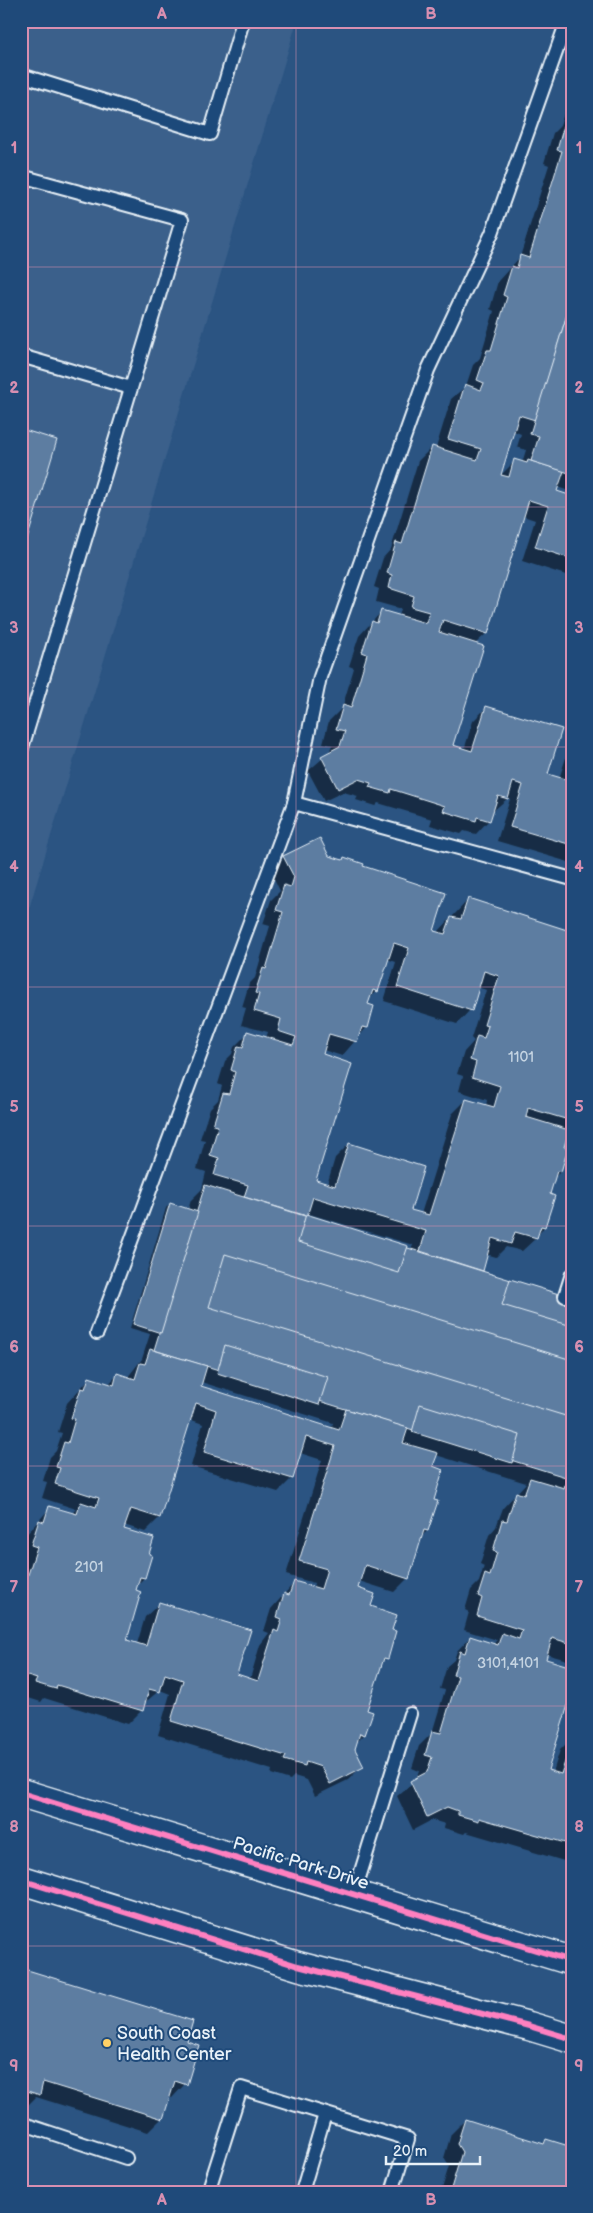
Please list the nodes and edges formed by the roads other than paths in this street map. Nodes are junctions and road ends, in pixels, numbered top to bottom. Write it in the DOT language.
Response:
graph roads {
  1 [pos="243,21"];
  2 [pos="567,21"];
  3 [pos="21,76"];
  4 [pos="21,176"];
  5 [pos="21,356"];
  6 [pos="131,388"];
  7 [pos="26,718"];
  8 [pos="21,752"];
  9 [pos="294,803"];
  10 [pos="572,879"];
  11 [pos="572,1274"];
  12 [pos="564,1296"];
  13 [pos="97,1333"];
  14 [pos="410,1714"];
  15 [pos="21,1793"];
  16 [pos="21,1880"];
  17 [pos="354,1894"];
  18 [pos="572,1961"];
  19 [pos="572,2039"];
  20 [pos="325,2114"];
  21 [pos="21,2123"];
  22 [pos="126,2158"];
  23 [pos="208,2192"];
  24 [pos="302,2192"];
  25 [pos="392,2192"];
  1 -- 3 [label="lane"];
  2 -- 9 [label="lane"];
  4 -- 6 [label="lane"];
  5 -- 6 [label="lane"];
  6 -- 7 [label="lane"];
  7 -- 8 [label="lane"];
  9 -- 10 [label="lane"];
  9 -- 13 [label="lane"];
  11 -- 12 [label="lane"];
  14 -- 17 [label="lane"];
  15 -- 17 [label="main road, Pacific Park Drive"];
  16 -- 19 [label="main road"];
  17 -- 18 [label="main road, Pacific Park Drive"];
  20 -- 23 [label="lane"];
  20 -- 24 [label="lane"];
  20 -- 25 [label="lane"];
  21 -- 22 [label="lane"];
}
